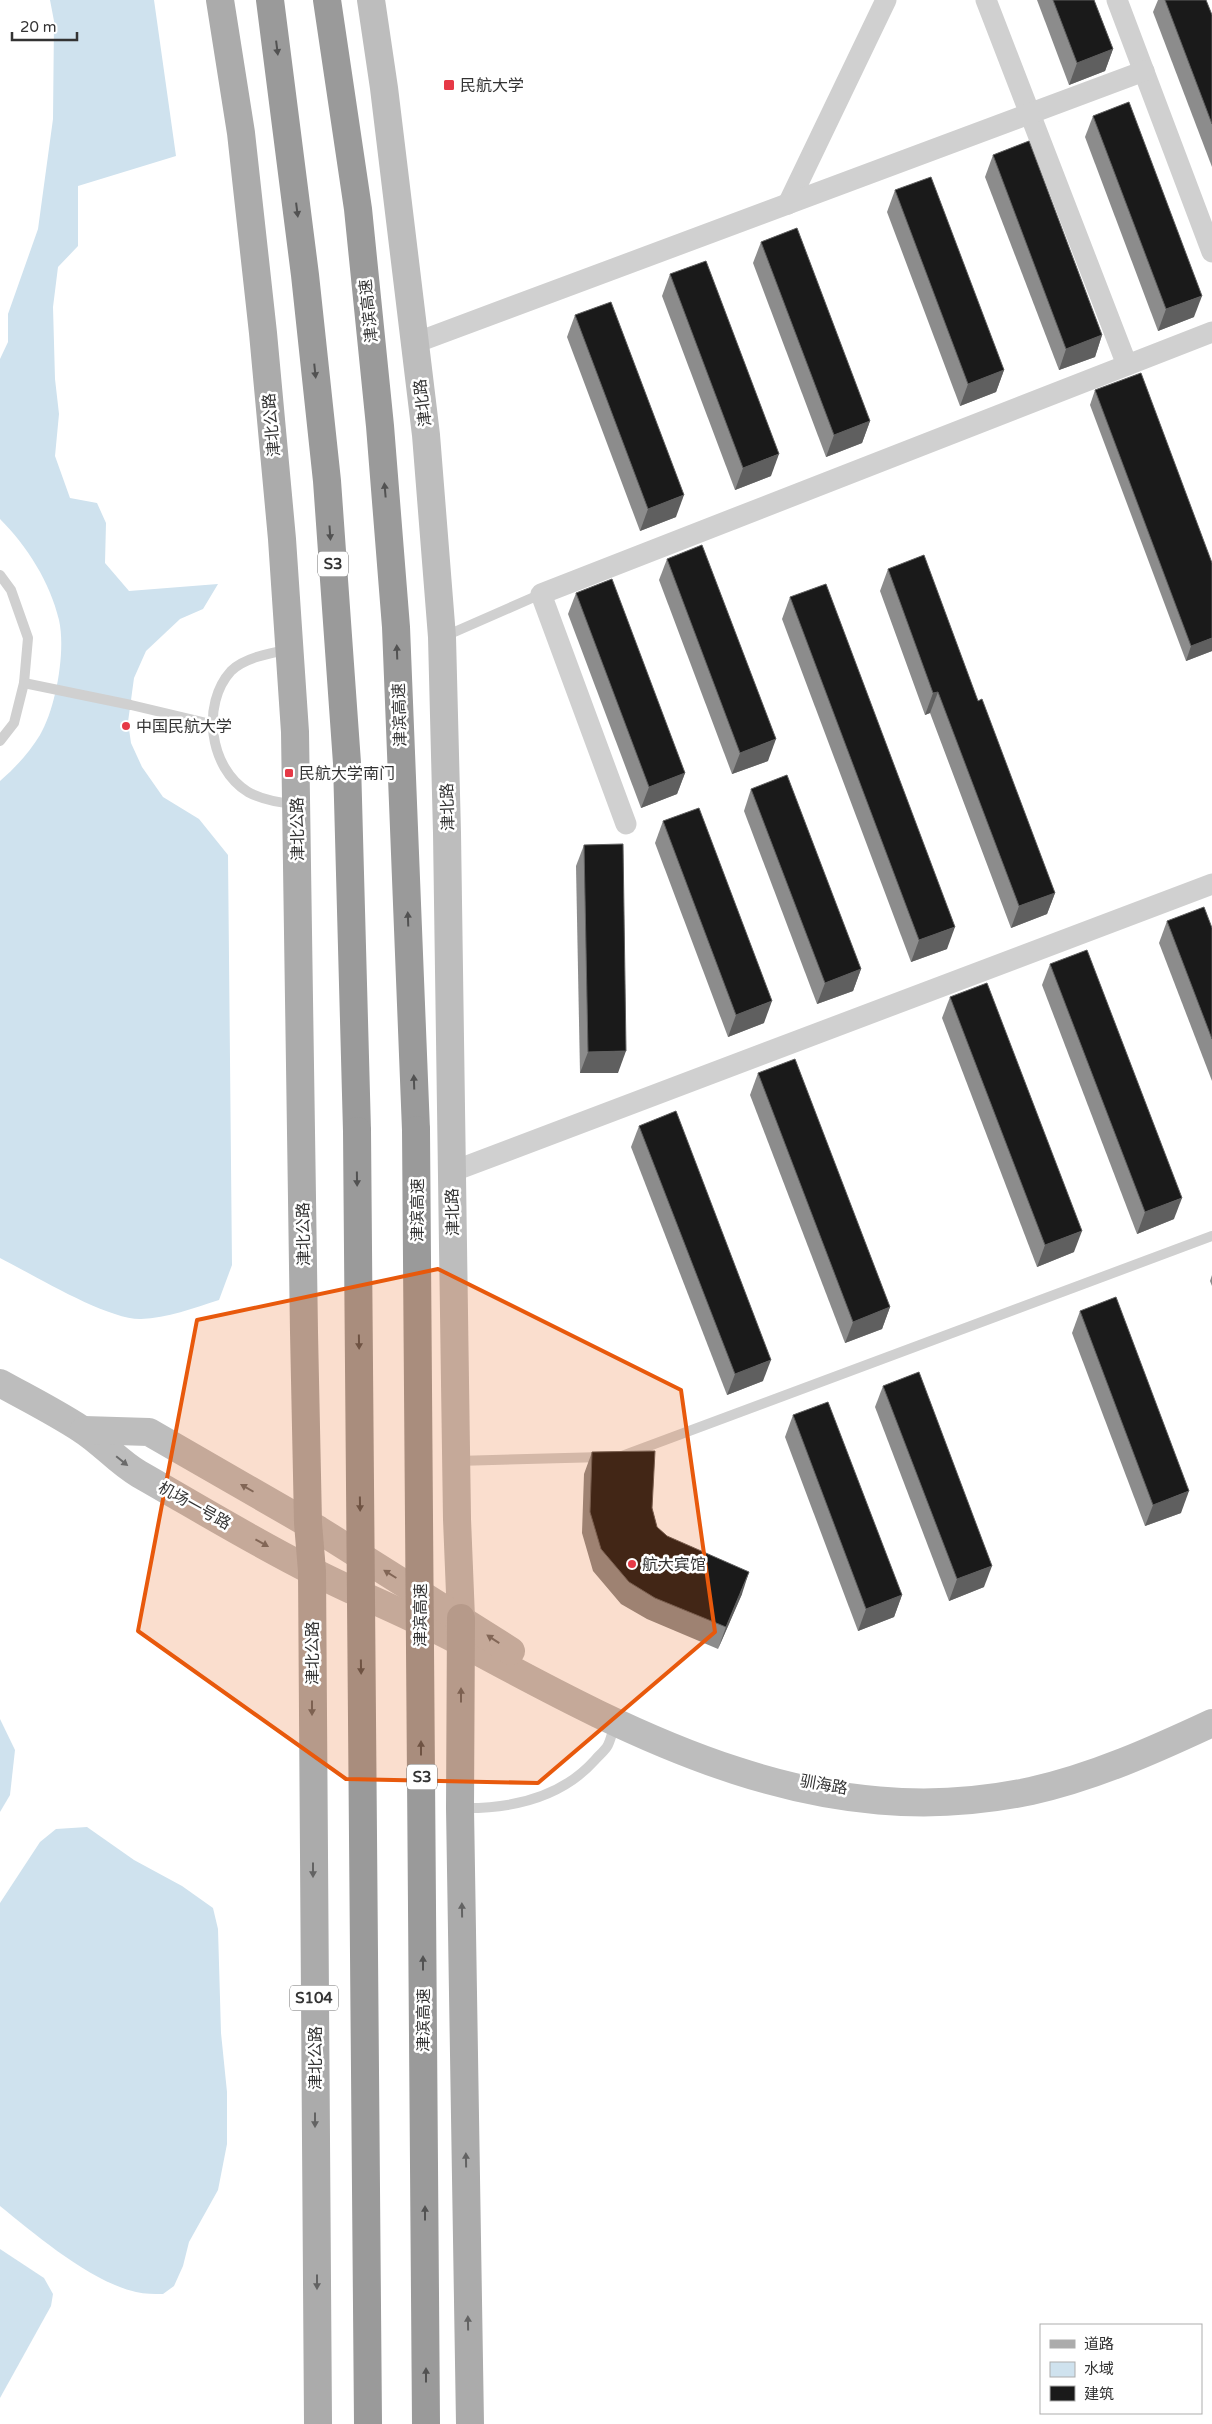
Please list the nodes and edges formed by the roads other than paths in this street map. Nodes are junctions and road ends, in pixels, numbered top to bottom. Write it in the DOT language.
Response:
graph roads {
  1 [pos="220,0"];
  2 [pos="234,0"];
  3 [pos="270,0"];
  4 [pos="327,0"];
  5 [pos="371,0"];
  6 [pos="886,0"];
  7 [pos="986,0"];
  8 [pos="1117,0"];
  9 [pos="1144,71"];
  10 [pos="1030,114"];
  11 [pos="788,204"];
  12 [pos="1212,252"];
  13 [pos="1212,332"];
  14 [pos="415,343"];
  15 [pos="1127,364"];
  16 [pos="0,575"];
  17 [pos="541,594"];
  18 [pos="442,637"];
  19 [pos="289,650"];
  20 [pos="24,684"];
  21 [pos="211,724"];
  22 [pos="0,741"];
  23 [pos="297,804"];
  24 [pos="626,824"];
  25 [pos="1212,884"];
  26 [pos="451,1172"];
  27 [pos="1212,1236"];
  28 [pos="0,1383"];
  29 [pos="84,1430"];
  30 [pos="456,1461"];
  31 [pos="314,1526"];
  32 [pos="312,1571"];
  33 [pos="461,1630"];
  34 [pos="1212,1712"];
  35 [pos="618,1718"];
  36 [pos="1212,1723"];
  37 [pos="460,1808"];
  38 [pos="318,2424"];
  39 [pos="368,2424"];
  40 [pos="426,2424"];
  41 [pos="470,2424"];
  1 -- 19 [label="main road, 津北公路 / S104"];
  2 -- 31 [label="main road, 津北公路 / S104"];
  3 -- 39 [label="highway, S3, one-way, bridge"];
  40 -- 4 [label="highway, 津滨高速 / S3, one-way, bridge"];
  5 -- 14 [label="main road, 津北路"];
  6 -- 11 [label="street"];
  7 -- 10 [label="street"];
  8 -- 9 [label="street"];
  9 -- 10 [label="street"];
  9 -- 12 [label="street"];
  10 -- 11 [label="street"];
  10 -- 15 [label="street"];
  11 -- 14 [label="street"];
  13 -- 15 [label="street"];
  14 -- 18 [label="main road, 津北路"];
  15 -- 17 [label="street"];
  16 -- 20 [label="lane"];
  17 -- 18 [label="lane"];
  17 -- 24 [label="street"];
  18 -- 26 [label="main road, 津北路"];
  19 -- 21 [label="lane"];
  19 -- 23 [label="main road, 津北公路 / S104"];
  20 -- 21 [label="lane"];
  20 -- 22 [label="lane"];
  21 -- 23 [label="lane"];
  23 -- 31 [label="main road, 津北公路 / S104"];
  25 -- 26 [label="street"];
  26 -- 30 [label="main road, 津北路"];
  27 -- 30 [label="lane"];
  28 -- 29 [label="main road, 机场一号路"];
  31 -- 29 [label="main road, 机场一号路, one-way"];
  29 -- 32 [label="main road, 机场一号路, one-way"];
  30 -- 33 [label="main road, 津北路"];
  31 -- 32 [label="main road, 津北公路 / S104"];
  33 -- 31 [label="main road, one-way"];
  32 -- 33 [label="main road"];
  32 -- 38 [label="main road, 津北公路 / S104, one-way"];
  33 -- 35 [label="main road, 驯海路"];
  37 -- 33 [label="main road, one-way"];
  34 -- 35 [label="main road, 驯海路"];
  35 -- 36 [label="main road, 驯海路"];
  35 -- 37 [label="lane"];
  41 -- 37 [label="main road, one-way"];
}
